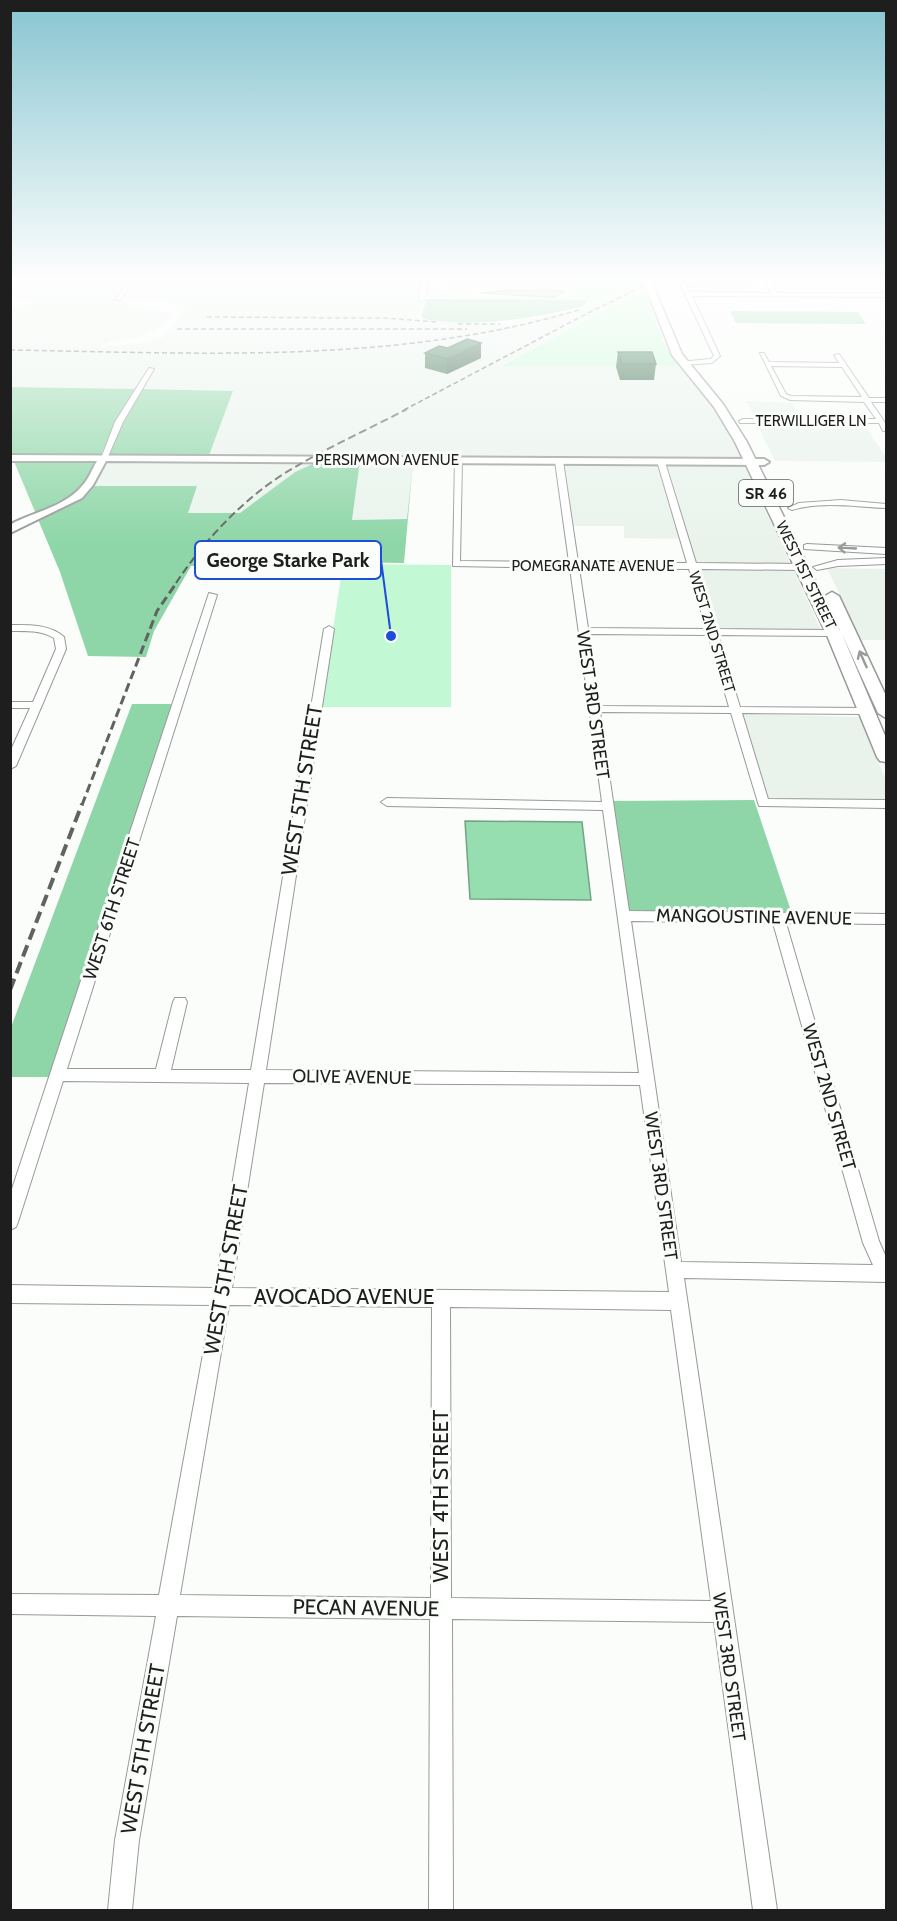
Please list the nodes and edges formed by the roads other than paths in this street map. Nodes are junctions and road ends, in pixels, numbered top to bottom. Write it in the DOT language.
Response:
graph roads {
  1 [pos="767,364"];
  2 [pos="689,365"];
  3 [pos="690,365"];
  4 [pos="817,365"];
  5 [pos="844,365"];
  6 [pos="151,369"];
  7 [pos="866,400"];
  8 [pos="886,400"];
  9 [pos="743,421"];
  10 [pos="880,421"];
  11 [pos="886,429"];
  12 [pos="10,458"];
  13 [pos="103,459"];
  14 [pos="458,460"];
  15 [pos="559,461"];
  16 [pos="661,461"];
  17 [pos="758,462"];
  18 [pos="886,506"];
  19 [pos="790,508"];
  20 [pos="10,530"];
  21 [pos="807,547"];
  22 [pos="886,551"];
  23 [pos="886,561"];
  24 [pos="573,566"];
  25 [pos="691,566"];
  26 [pos="809,567"];
  27 [pos="212,595"];
  28 [pos="10,628"];
  29 [pos="329,629"];
  30 [pos="583,631"];
  31 [pos="712,632"];
  32 [pos="834,633"];
  33 [pos="850,670"];
  34 [pos="10,705"];
  35 [pos="38,705"];
  36 [pos="593,709"];
  37 [pos="736,710"];
  38 [pos="867,711"];
  39 [pos="886,711"];
  40 [pos="886,729"];
  41 [pos="886,757"];
  42 [pos="10,766"];
  43 [pos="387,802"];
  44 [pos="886,804"];
  45 [pos="607,806"];
  46 [pos="622,916"];
  47 [pos="778,918"];
  48 [pos="886,919"];
  49 [pos="180,1002"];
  50 [pos="58,1075"];
  51 [pos="162,1076"];
  52 [pos="258,1076"];
  53 [pos="646,1079"];
  54 [pos="10,1222"];
  55 [pos="673,1270"];
  56 [pos="886,1274"];
  57 [pos="10,1294"];
  58 [pos="222,1296"];
  59 [pos="441,1297"];
  60 [pos="677,1301"];
  61 [pos="10,1604"];
  62 [pos="167,1605"];
  63 [pos="441,1609"];
  64 [pos="721,1612"];
  65 [pos="120,1911"];
  66 [pos="441,1911"];
  67 [pos="765,1911"];
  1 -- 7 [label="street"];
  2 -- 17 [label="main road, WEST 1ST STREET / SR 46"];
  3 -- 9 [label="main road, WEST 1ST STREET / SR 46"];
  4 -- 5 [label="street"];
  5 -- 7 [label="street"];
  6 -- 13 [label="street"];
  7 -- 8 [label="street"];
  7 -- 10 [label="street"];
  9 -- 10 [label="street, TERWILLIGER LN"];
  9 -- 17 [label="main road, WEST 1ST STREET / SR 46"];
  10 -- 11 [label="street"];
  12 -- 13 [label="street, PERSIMMON AVENUE"];
  13 -- 14 [label="street, PERSIMMON AVENUE"];
  13 -- 20 [label="street"];
  14 -- 15 [label="street, PERSIMMON AVENUE"];
  14 -- 24 [label="street, POMEGRANATE AVENUE"];
  15 -- 16 [label="street, PERSIMMON AVENUE"];
  15 -- 24 [label="street, WEST 3RD STREET"];
  16 -- 17 [label="street, PERSIMMON AVENUE"];
  16 -- 25 [label="street, WEST 2ND STREET"];
  17 -- 19 [label="main road, WEST 1ST STREET / SR 46"];
  17 -- 26 [label="main road, WEST 1ST STREET / SR 46"];
  18 -- 19 [label="street"];
  19 -- 21 [label="main road, WEST 1ST STREET / SR 46"];
  22 -- 21 [label="street, one-way"];
  21 -- 26 [label="main road, WEST 1ST STREET / SR 46"];
  23 -- 26 [label="street, POMEGRANATE AVENUE"];
  24 -- 25 [label="street, POMEGRANATE AVENUE"];
  24 -- 30 [label="street, WEST 3RD STREET"];
  25 -- 26 [label="street, POMEGRANATE AVENUE"];
  25 -- 31 [label="street, WEST 2ND STREET"];
  26 -- 32 [label="main road, WEST 1ST STREET / SR 46"];
  39 -- 26 [label="main road, WEST 1ST STREET / SR 46, one-way"];
  27 -- 50 [label="street, WEST 6TH STREET"];
  28 -- 35 [label="street"];
  29 -- 52 [label="street, WEST 5TH STREET"];
  30 -- 31 [label="street"];
  30 -- 36 [label="street, WEST 3RD STREET"];
  31 -- 32 [label="street"];
  31 -- 37 [label="street, WEST 2ND STREET"];
  32 -- 33 [label="main road, WEST 1ST STREET / SR 46"];
  33 -- 38 [label="main road, WEST 1ST STREET / SR 46"];
  33 -- 39 [label="main road"];
  34 -- 35 [label="street"];
  35 -- 42 [label="street"];
  36 -- 37 [label="street"];
  36 -- 45 [label="street, WEST 3RD STREET"];
  37 -- 38 [label="street"];
  37 -- 44 [label="street, WEST 2ND STREET"];
  38 -- 40 [label="main road"];
  38 -- 41 [label="main road, WEST 1ST STREET / SR 46"];
  43 -- 45 [label="street"];
  45 -- 46 [label="street, WEST 3RD STREET"];
  46 -- 47 [label="street, MANGOUSTINE AVENUE"];
  46 -- 53 [label="street, WEST 3RD STREET"];
  47 -- 48 [label="street, MANGOUSTINE AVENUE"];
  47 -- 56 [label="street, WEST 2ND STREET"];
  49 -- 51 [label="street"];
  50 -- 51 [label="street, OLIVE AVENUE"];
  50 -- 54 [label="street, WEST 6TH STREET"];
  51 -- 52 [label="street, OLIVE AVENUE"];
  52 -- 53 [label="street, OLIVE AVENUE"];
  52 -- 58 [label="street, WEST 5TH STREET"];
  53 -- 55 [label="street, WEST 3RD STREET"];
  55 -- 56 [label="street"];
  55 -- 60 [label="street, WEST 3RD STREET"];
  57 -- 58 [label="street, AVOCADO AVENUE"];
  58 -- 59 [label="street, AVOCADO AVENUE"];
  58 -- 62 [label="street, WEST 5TH STREET"];
  59 -- 60 [label="street, AVOCADO AVENUE"];
  59 -- 63 [label="street, WEST 4TH STREET"];
  60 -- 64 [label="street, WEST 3RD STREET"];
  61 -- 62 [label="street, PECAN AVENUE"];
  62 -- 63 [label="street, PECAN AVENUE"];
  62 -- 65 [label="street, WEST 5TH STREET"];
  63 -- 64 [label="street, PECAN AVENUE"];
  63 -- 66 [label="street, WEST 4TH STREET"];
  64 -- 67 [label="street, WEST 3RD STREET"];
}
